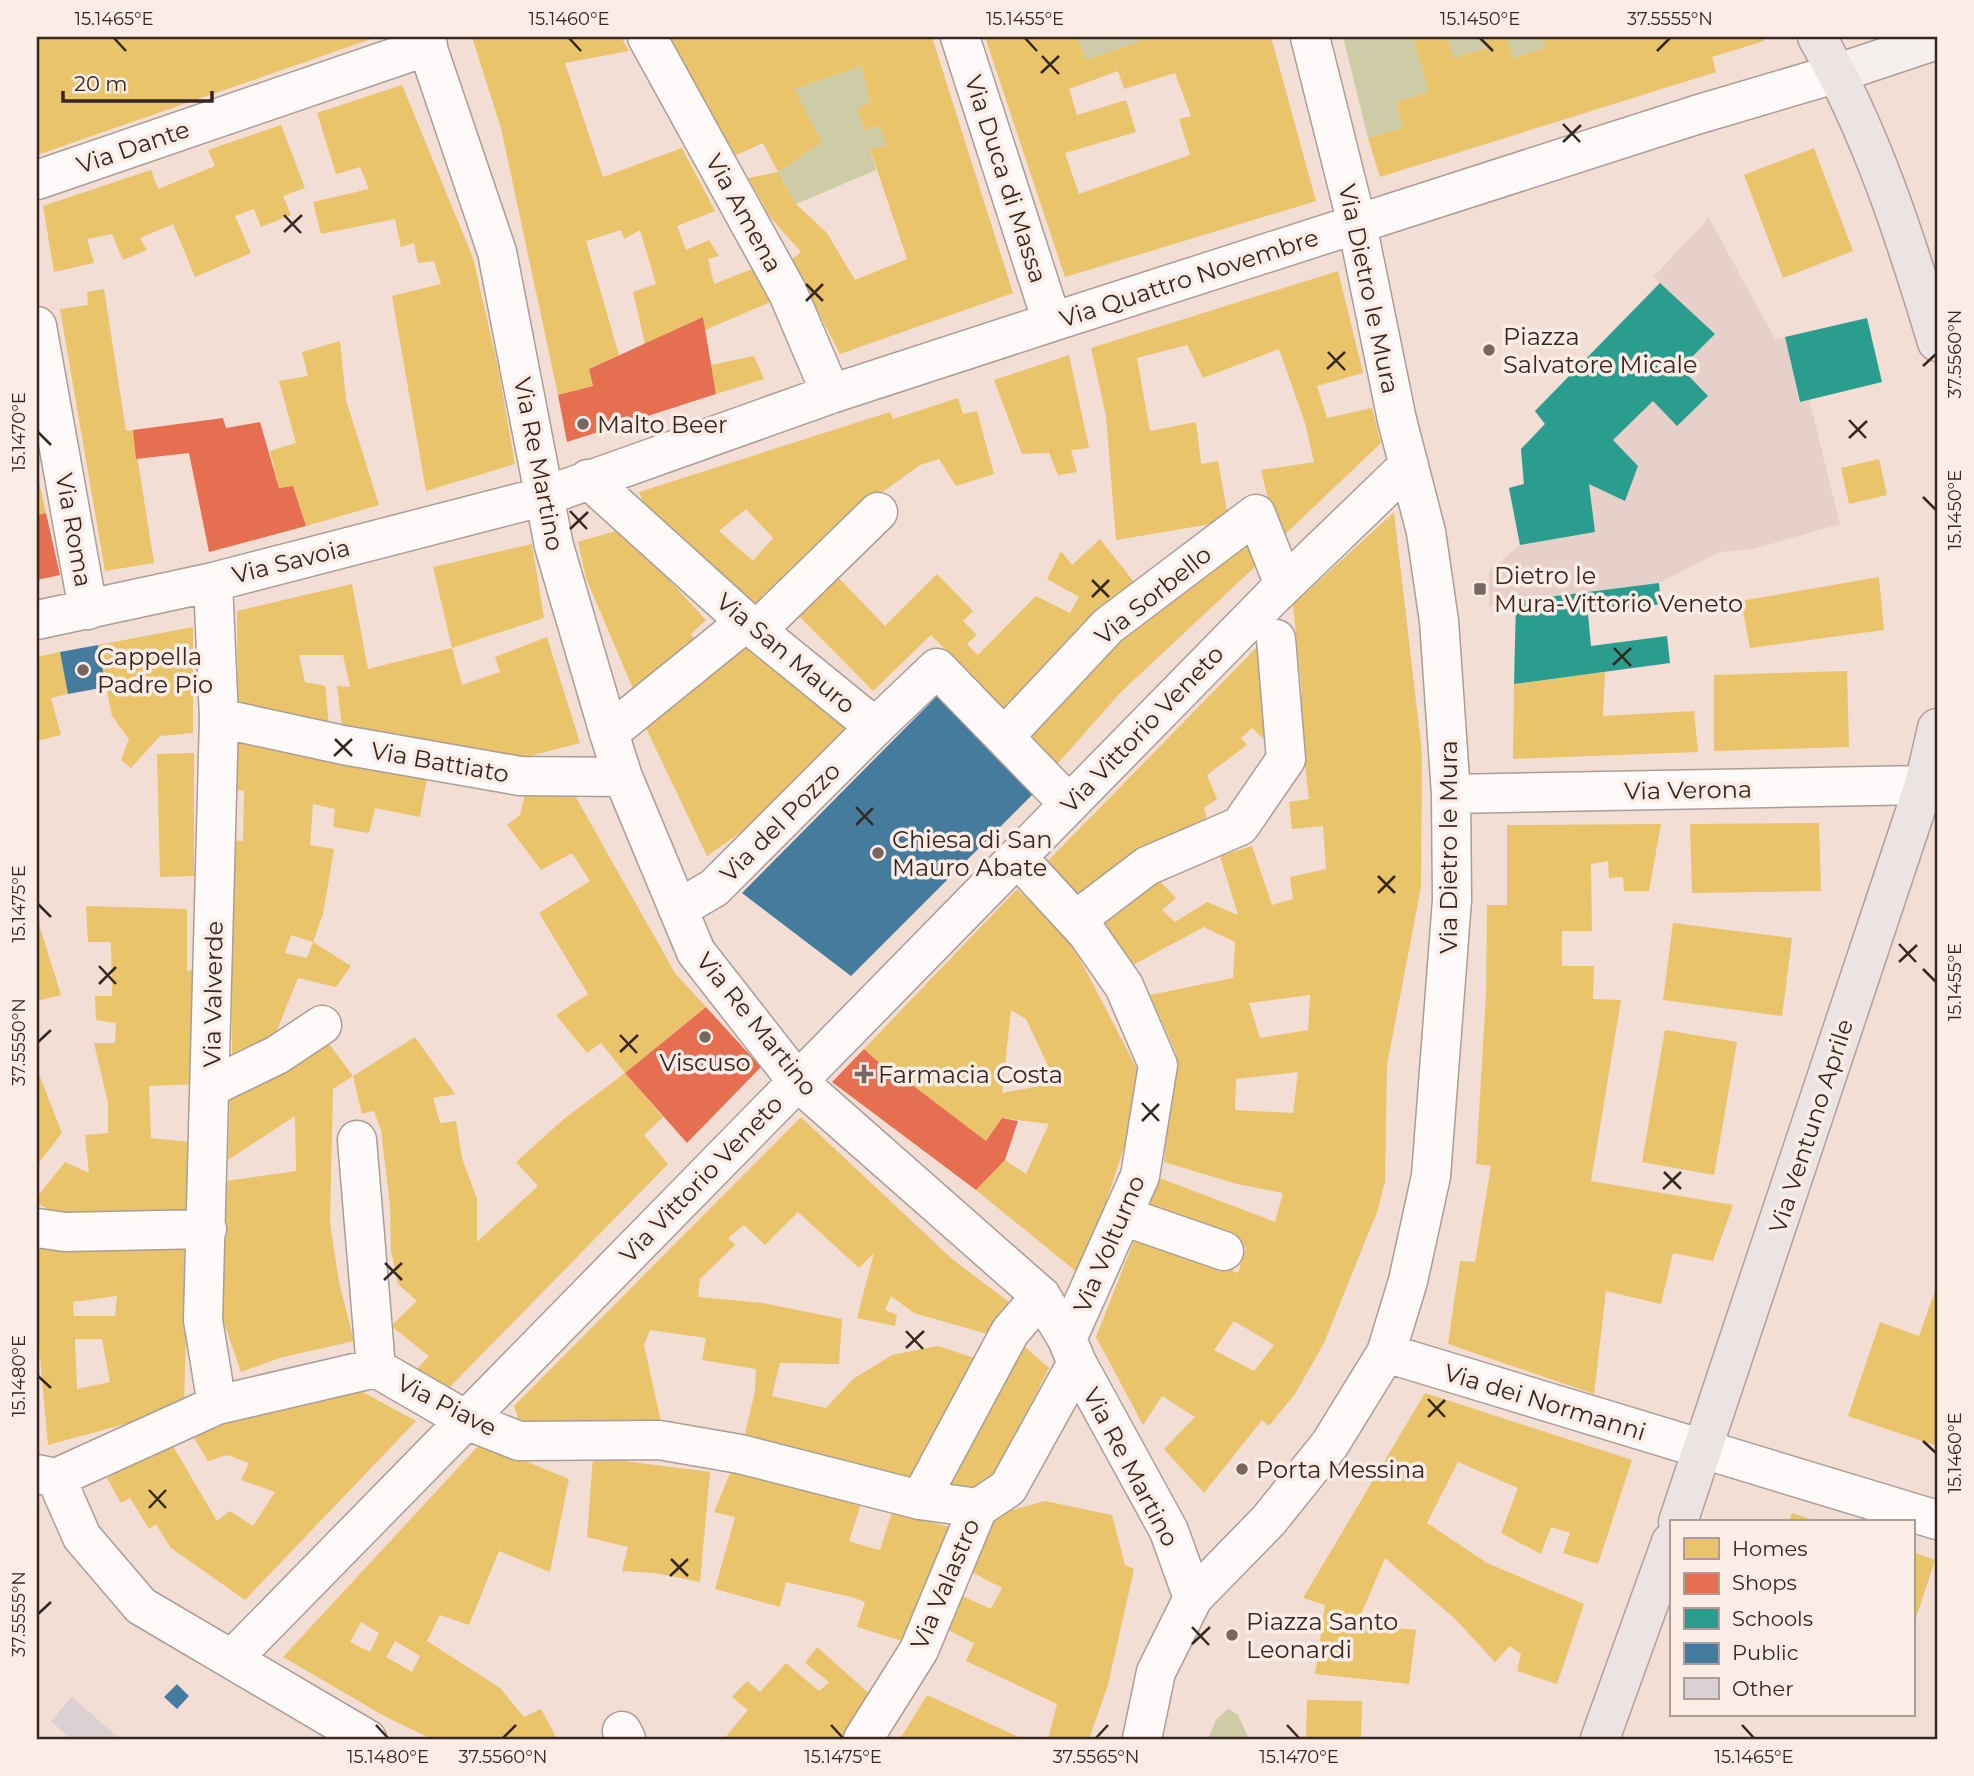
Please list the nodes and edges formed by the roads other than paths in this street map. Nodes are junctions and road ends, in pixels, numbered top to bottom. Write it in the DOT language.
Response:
graph roads {
  1 [pos="647,37"];
  2 [pos="960,37"];
  3 [pos="1310,37"];
  4 [pos="1817,37"];
  5 [pos="1937,40"];
  6 [pos="426,41"];
  7 [pos="1838,74"];
  8 [pos="37,180"];
  9 [pos="1357,223"];
  10 [pos="1052,321"];
  11 [pos="37,326"];
  12 [pos="1937,342"];
  13 [pos="831,394"];
  14 [pos="1409,464"];
  15 [pos="588,479"];
  16 [pos="544,496"];
  17 [pos="878,512"];
  18 [pos="213,582"];
  19 [pos="1284,585"];
  20 [pos="88,610"];
  21 [pos="37,620"];
  22 [pos="751,626"];
  23 [pos="1276,639"];
  24 [pos="219,718"];
  25 [pos="875,727"];
  26 [pos="1937,728"];
  27 [pos="610,733"];
  28 [pos="1004,737"];
  29 [pos="623,777"];
  30 [pos="1924,785"];
  31 [pos="1451,794"];
  32 [pos="1069,804"];
  33 [pos="1017,857"];
  34 [pos="678,909"];
  35 [pos="1076,920"];
  36 [pos="322,1025"];
  37 [pos="797,1081"];
  38 [pos="211,1087"];
  39 [pos="358,1140"];
  40 [pos="1123,1216"];
  41 [pos="37,1228"];
  42 [pos="207,1229"];
  43 [pos="1224,1251"];
  44 [pos="1041,1296"];
  45 [pos="1072,1351"];
  46 [pos="1386,1353"];
  47 [pos="376,1368"];
  48 [pos="217,1405"];
  49 [pos="466,1420"];
  50 [pos="1704,1451"];
  51 [pos="46,1476"];
  52 [pos="920,1500"];
  53 [pos="978,1508"];
  54 [pos="1679,1520"];
  55 [pos="1937,1520"];
  56 [pos="1670,1545"];
  57 [pos="1193,1598"];
  58 [pos="233,1658"];
  59 [pos="367,1739"];
  60 [pos="863,1739"];
  61 [pos="1143,1739"];
  62 [pos="1600,1739"];
  1 -- 13 [label="street, Via Amena"];
  2 -- 10 [label="street, Via Duca di Massa"];
  3 -- 9 [label="street, Via Dietro le Mura"];
  4 -- 7 [label="main road"];
  5 -- 7 [label="main road"];
  6 -- 8 [label="street, Via Dante"];
  6 -- 16 [label="street, Via Re Martino"];
  7 -- 9 [label="street, Via Quattro Novembre"];
  7 -- 12 [label="main road"];
  9 -- 10 [label="street, Via Quattro Novembre"];
  9 -- 14 [label="street, Via Dietro le Mura"];
  10 -- 13 [label="street, Via Quattro Novembre"];
  11 -- 20 [label="street, Via Roma"];
  13 -- 15 [label="street, Via Quattro Novembre"];
  14 -- 19 [label="street, Via Vittorio Veneto"];
  14 -- 31 [label="street, Via Dietro le Mura"];
  15 -- 16 [label="street, Via Quattro Novembre"];
  15 -- 22 [label="street, Via San Mauro"];
  16 -- 18 [label="street, Via Savoia"];
  16 -- 27 [label="street, Via Re Martino"];
  17 -- 22 [label="street"];
  18 -- 20 [label="street, Via Savoia"];
  18 -- 24 [label="street, Via Valverde"];
  19 -- 28 [label="street, Via Sorbello"];
  19 -- 32 [label="street, Via Vittorio Veneto"];
  20 -- 21 [label="street, Via Savoia"];
  22 -- 25 [label="street, Via San Mauro"];
  22 -- 27 [label="street"];
  23 -- 35 [label="street"];
  24 -- 29 [label="street, Via Battiato"];
  24 -- 38 [label="street, Via Valverde"];
  25 -- 28 [label="street, Via San Mauro"];
  25 -- 34 [label="street, Via del Pozzo"];
  26 -- 30 [label="main road, Via Ventuno Aprile"];
  27 -- 29 [label="street, Via Re Martino"];
  28 -- 32 [label="street, Via San Mauro"];
  29 -- 34 [label="street, Via Re Martino"];
  30 -- 31 [label="street, Via Verona"];
  30 -- 50 [label="main road, Via Ventuno Aprile"];
  31 -- 46 [label="street, Via Dietro le Mura"];
  32 -- 33 [label="street, Via Vittorio Veneto"];
  33 -- 35 [label="street, Via Volturno"];
  33 -- 37 [label="street, Via Vittorio Veneto"];
  34 -- 37 [label="street, Via Re Martino"];
  35 -- 40 [label="street, Via Volturno"];
  36 -- 38 [label="street"];
  37 -- 44 [label="street, Via Re Martino"];
  37 -- 49 [label="street, Via Vittorio Veneto"];
  38 -- 42 [label="street, Via Valverde"];
  39 -- 47 [label="street"];
  40 -- 43 [label="street"];
  40 -- 45 [label="street, Via Volturno"];
  41 -- 42 [label="street"];
  42 -- 48 [label="street, Via Valverde"];
  44 -- 45 [label="street, Via Re Martino"];
  44 -- 52 [label="street"];
  45 -- 53 [label="street, Via Valastro"];
  45 -- 57 [label="street, Via Re Martino"];
  46 -- 50 [label="street, Via dei Normanni"];
  46 -- 57 [label="street, Via Dietro le Mura"];
  47 -- 48 [label="street, Via Piave"];
  47 -- 49 [label="street, Via Piave"];
  48 -- 51 [label="street, Via Piave"];
  49 -- 52 [label="street, Via Piave"];
  49 -- 58 [label="street, Via Vittorio Veneto"];
  50 -- 54 [label="main road, Via Ventuno Aprile"];
  50 -- 55 [label="street, Via dei Normanni"];
  51 -- 58 [label="street"];
  52 -- 53 [label="street, Via Piave"];
  53 -- 60 [label="street, Via Valastro"];
  56 -- 62 [label="main road"];
  57 -- 61 [label="street"];
  58 -- 59 [label="street"];
}
